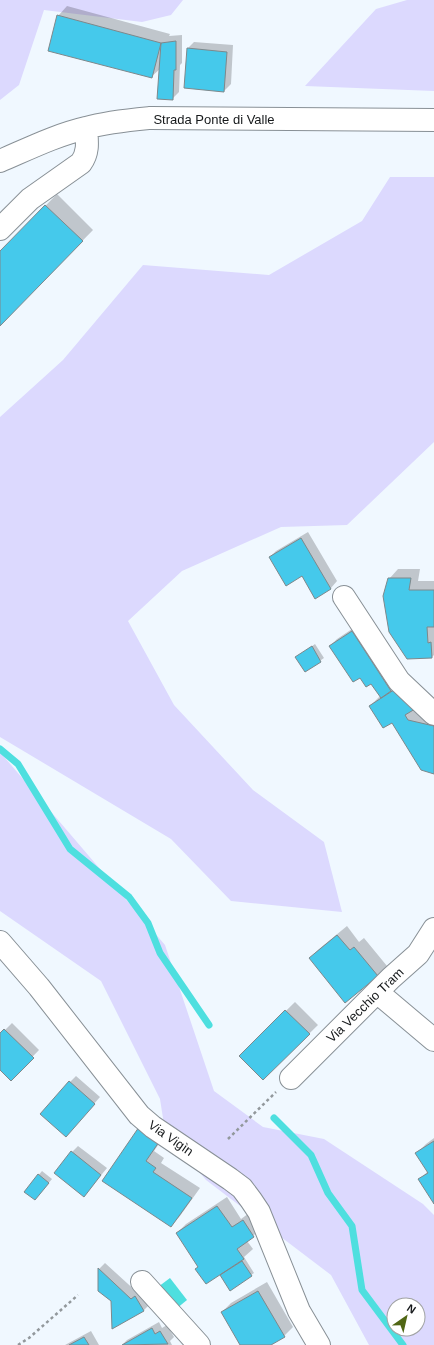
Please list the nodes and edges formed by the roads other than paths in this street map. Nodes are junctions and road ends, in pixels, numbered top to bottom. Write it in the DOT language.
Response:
graph roads {
  1 [pos="434,120"];
  2 [pos="86,128"];
  3 [pos="0,161"];
  4 [pos="0,229"];
  5 [pos="344,597"];
  6 [pos="434,714"];
  7 [pos="434,929"];
  8 [pos="0,942"];
  9 [pos="377,992"];
  10 [pos="434,1040"];
  11 [pos="291,1078"];
  12 [pos="142,1282"];
  13 [pos="200,1345"];
  14 [pos="319,1345"];
  1 -- 2 [label="street, Strada Ponte di Valle"];
  2 -- 3 [label="street, Strada Ponte di Valle"];
  2 -- 4 [label="street"];
  5 -- 6 [label="street"];
  7 -- 9 [label="street, Via Vecchio Tram"];
  8 -- 14 [label="street, Via Vigìn"];
  9 -- 10 [label="street"];
  9 -- 11 [label="street, Via Vecchio Tram"];
  12 -- 13 [label="street"];
}
